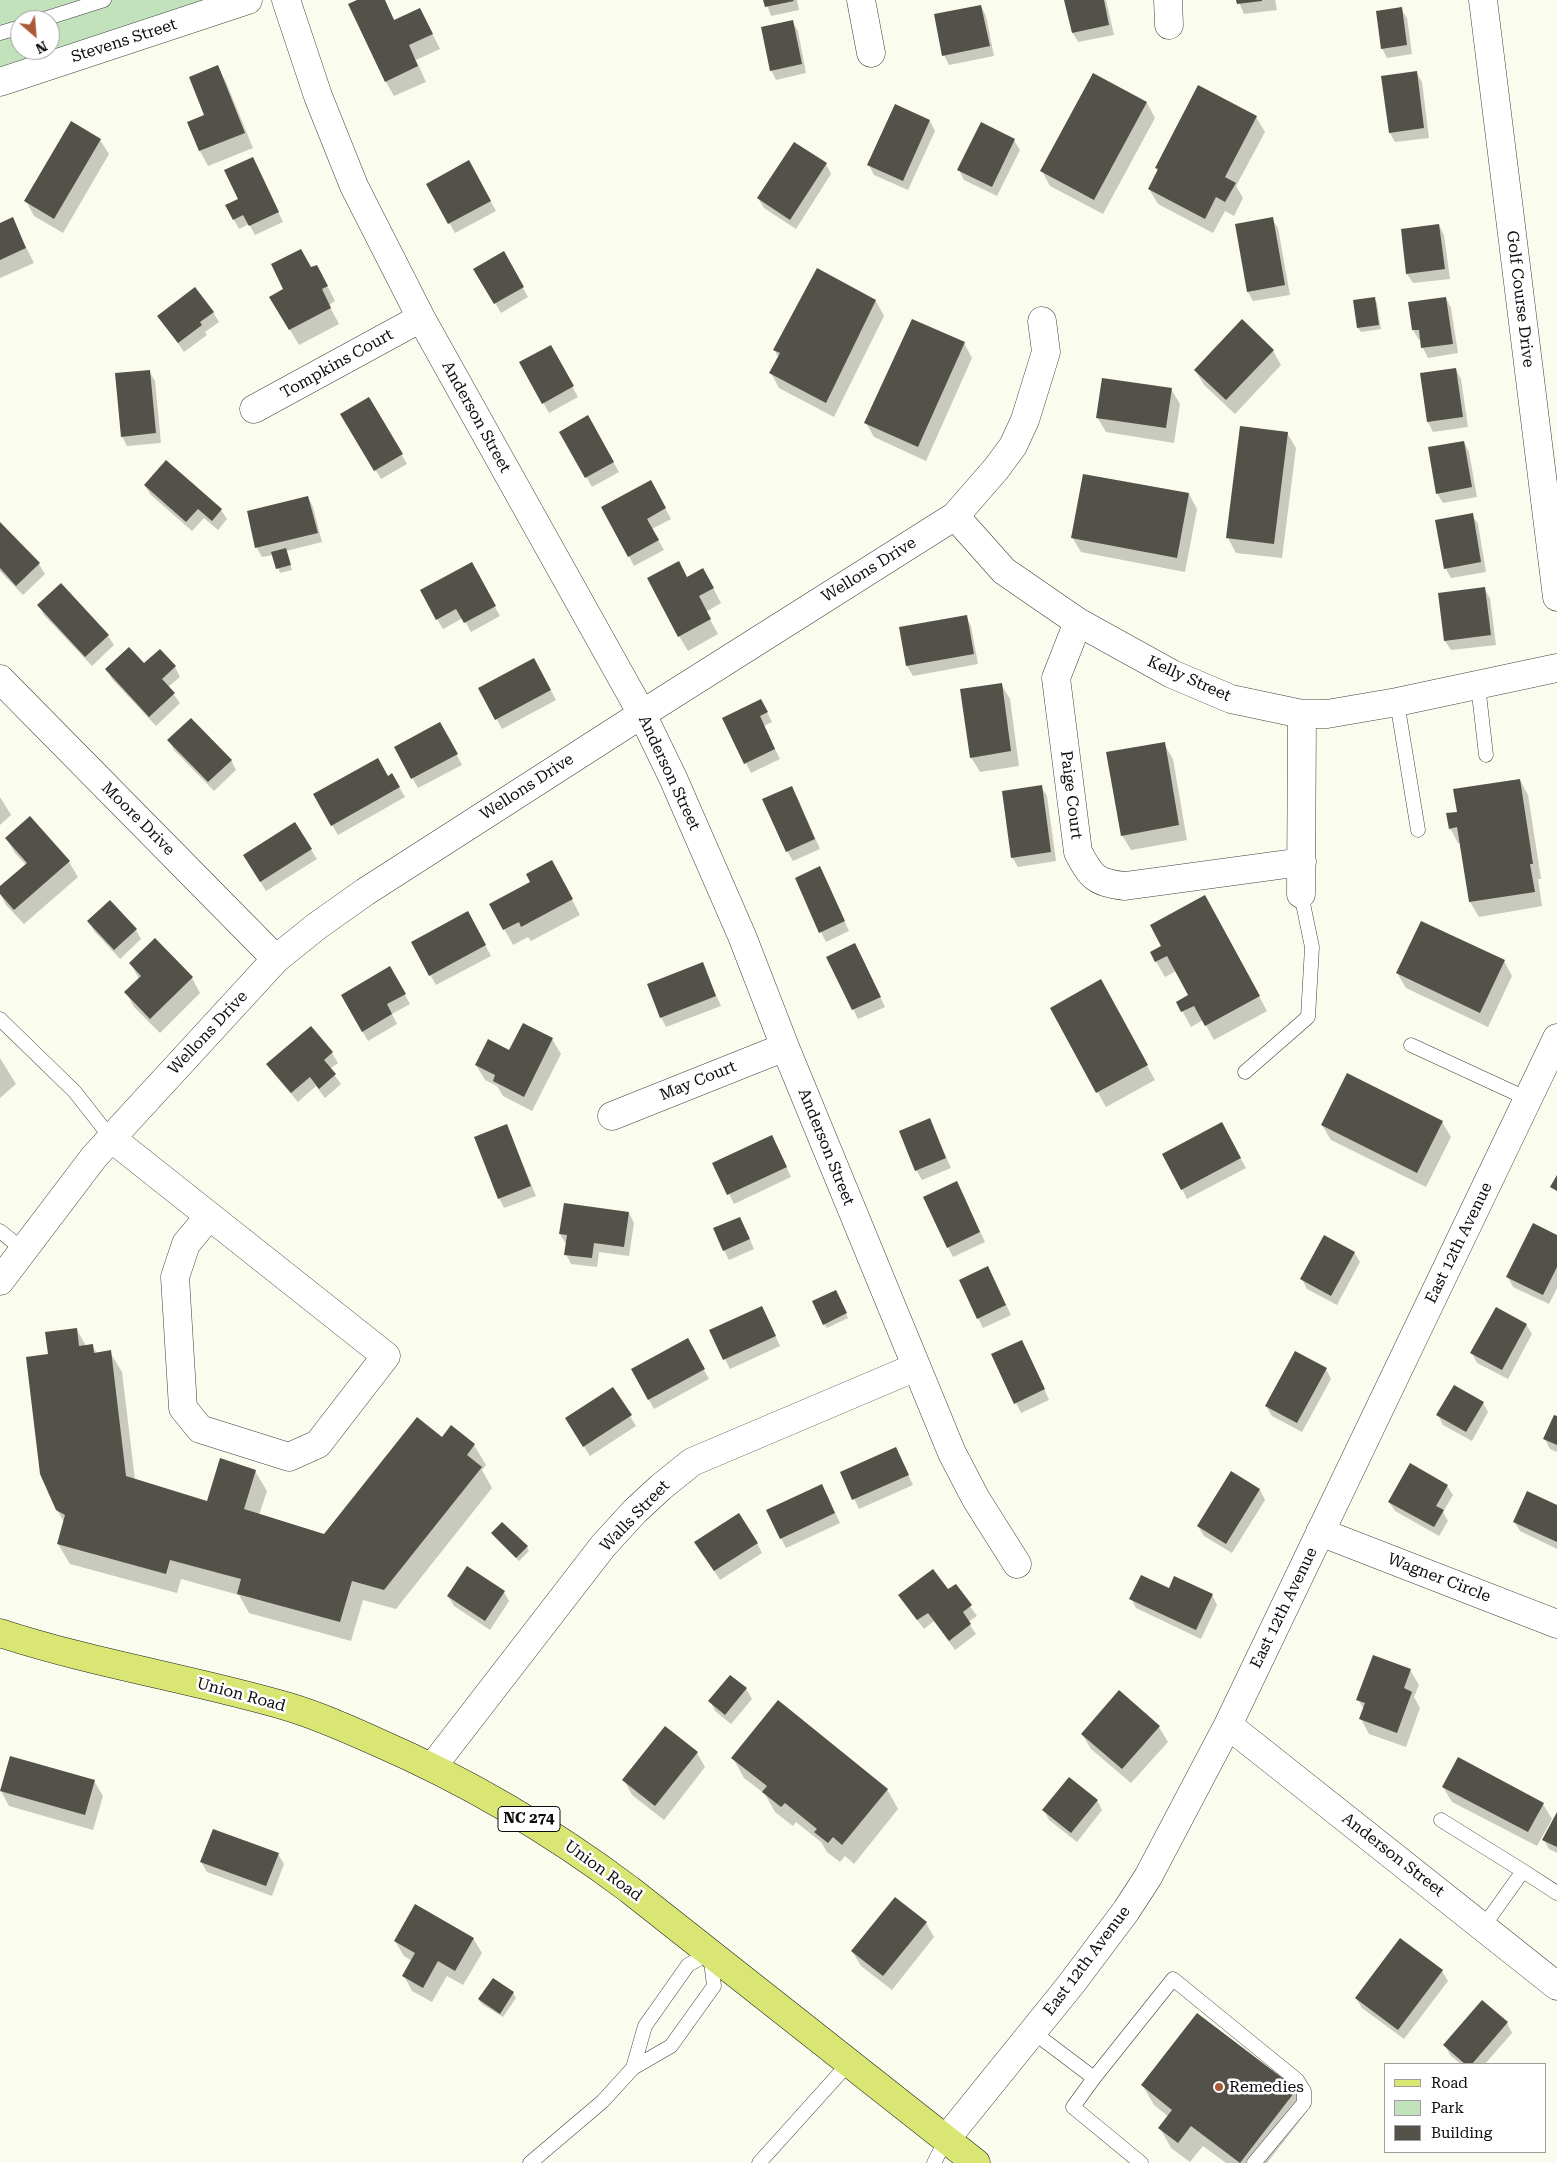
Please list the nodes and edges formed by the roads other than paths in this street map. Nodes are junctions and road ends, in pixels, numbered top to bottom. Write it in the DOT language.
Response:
graph roads {
  1 [pos="104,0"];
  2 [pos="248,0"];
  3 [pos="286,0"];
  4 [pos="861,0"];
  5 [pos="1483,0"];
  6 [pos="60,14"];
  7 [pos="870,53"];
  8 [pos="0,82"];
  9 [pos="421,318"];
  10 [pos="1042,321"];
  11 [pos="254,409"];
  12 [pos="955,516"];
  13 [pos="1557,598"];
  14 [pos="1078,622"];
  15 [pos="1557,668"];
  16 [pos="0,679"];
  17 [pos="1478,685"];
  18 [pos="1397,702"];
  19 [pos="642,714"];
  20 [pos="1302,714"];
  21 [pos="1486,755"];
  22 [pos="1418,830"];
  23 [pos="1302,862"];
  24 [pos="1301,894"];
  25 [pos="276,959"];
  26 [pos="0,1019"];
  27 [pos="1557,1038"];
  28 [pos="1411,1045"];
  29 [pos="785,1047"];
  30 [pos="1245,1072"];
  31 [pos="1528,1099"];
  32 [pos="612,1116"];
  33 [pos="111,1138"];
  34 [pos="209,1216"];
  35 [pos="0,1232"];
  36 [pos="23,1250"];
  37 [pos="0,1281"];
  38 [pos="916,1367"];
  39 [pos="1320,1532"];
  40 [pos="1018,1564"];
  41 [pos="1557,1624"];
  42 [pos="0,1633"];
  43 [pos="1228,1725"];
  44 [pos="433,1766"];
  45 [pos="1441,1820"];
  46 [pos="1523,1871"];
  47 [pos="1557,1893"];
  48 [pos="1483,1927"];
  49 [pos="710,1953"];
  50 [pos="1556,1983"];
  51 [pos="1033,2032"];
  52 [pos="849,2063"];
  53 [pos="633,2068"];
  54 [pos="1094,2078"];
  55 [pos="940,2151"];
  56 [pos="530,2163"];
  57 [pos="759,2163"];
  58 [pos="976,2163"];
  59 [pos="1141,2163"];
  60 [pos="1254,2163"];
  1 -- 6 [label="lane"];
  2 -- 8 [label="street, Stevens Street"];
  3 -- 9 [label="street, Anderson Street"];
  4 -- 7 [label="street"];
  5 -- 13 [label="street, Golf Course Drive"];
  9 -- 11 [label="street, Tompkins Court"];
  9 -- 19 [label="street, Anderson Street"];
  10 -- 12 [label="street, Wellons Drive"];
  12 -- 14 [label="street, Kelly Street"];
  12 -- 19 [label="street, Wellons Drive"];
  14 -- 20 [label="street, Kelly Street"];
  14 -- 23 [label="street, Paige Court"];
  15 -- 17 [label="street, Kelly Street"];
  16 -- 25 [label="street, Moore Drive"];
  17 -- 18 [label="street, Kelly Street"];
  17 -- 21 [label="lane"];
  18 -- 20 [label="street, Kelly Street"];
  18 -- 22 [label="lane"];
  19 -- 25 [label="street, Wellons Drive"];
  19 -- 29 [label="street, Anderson Street"];
  20 -- 23 [label="street"];
  23 -- 24 [label="street"];
  24 -- 30 [label="lane"];
  25 -- 33 [label="street, Wellons Drive"];
  26 -- 33 [label="lane"];
  27 -- 31 [label="street, East 12th Avenue"];
  28 -- 31 [label="lane"];
  29 -- 32 [label="street, May Court"];
  29 -- 38 [label="street, Anderson Street"];
  31 -- 39 [label="street, East 12th Avenue"];
  33 -- 34 [label="street"];
  33 -- 36 [label="street, Wellons Drive"];
  34 -- 34 [label="street"];
  35 -- 36 [label="lane"];
  36 -- 37 [label="street, Wellons Drive"];
  38 -- 40 [label="street, Anderson Street"];
  38 -- 44 [label="street, Walls Street"];
  39 -- 41 [label="street, Wagner Circle"];
  39 -- 43 [label="street, East 12th Avenue"];
  42 -- 44 [label="main road, Union Road / NC 274"];
  43 -- 48 [label="street, Anderson Street"];
  43 -- 51 [label="street, East 12th Avenue"];
  44 -- 49 [label="main road, Union Road / NC 274"];
  45 -- 46 [label="lane"];
  46 -- 47 [label="lane"];
  46 -- 48 [label="lane"];
  48 -- 50 [label="street, Anderson Street"];
  49 -- 52 [label="main road, Union Road / NC 274"];
  49 -- 53 [label="lane"];
  49 -- 53 [label="lane"];
  51 -- 54 [label="lane"];
  51 -- 55 [label="street, East 12th Avenue"];
  52 -- 55 [label="main road, Union Road / NC 274"];
  52 -- 57 [label="lane"];
  53 -- 56 [label="lane"];
  54 -- 59 [label="lane"];
  54 -- 60 [label="lane"];
  55 -- 58 [label="main road, Union Road / NC 274"];
}
